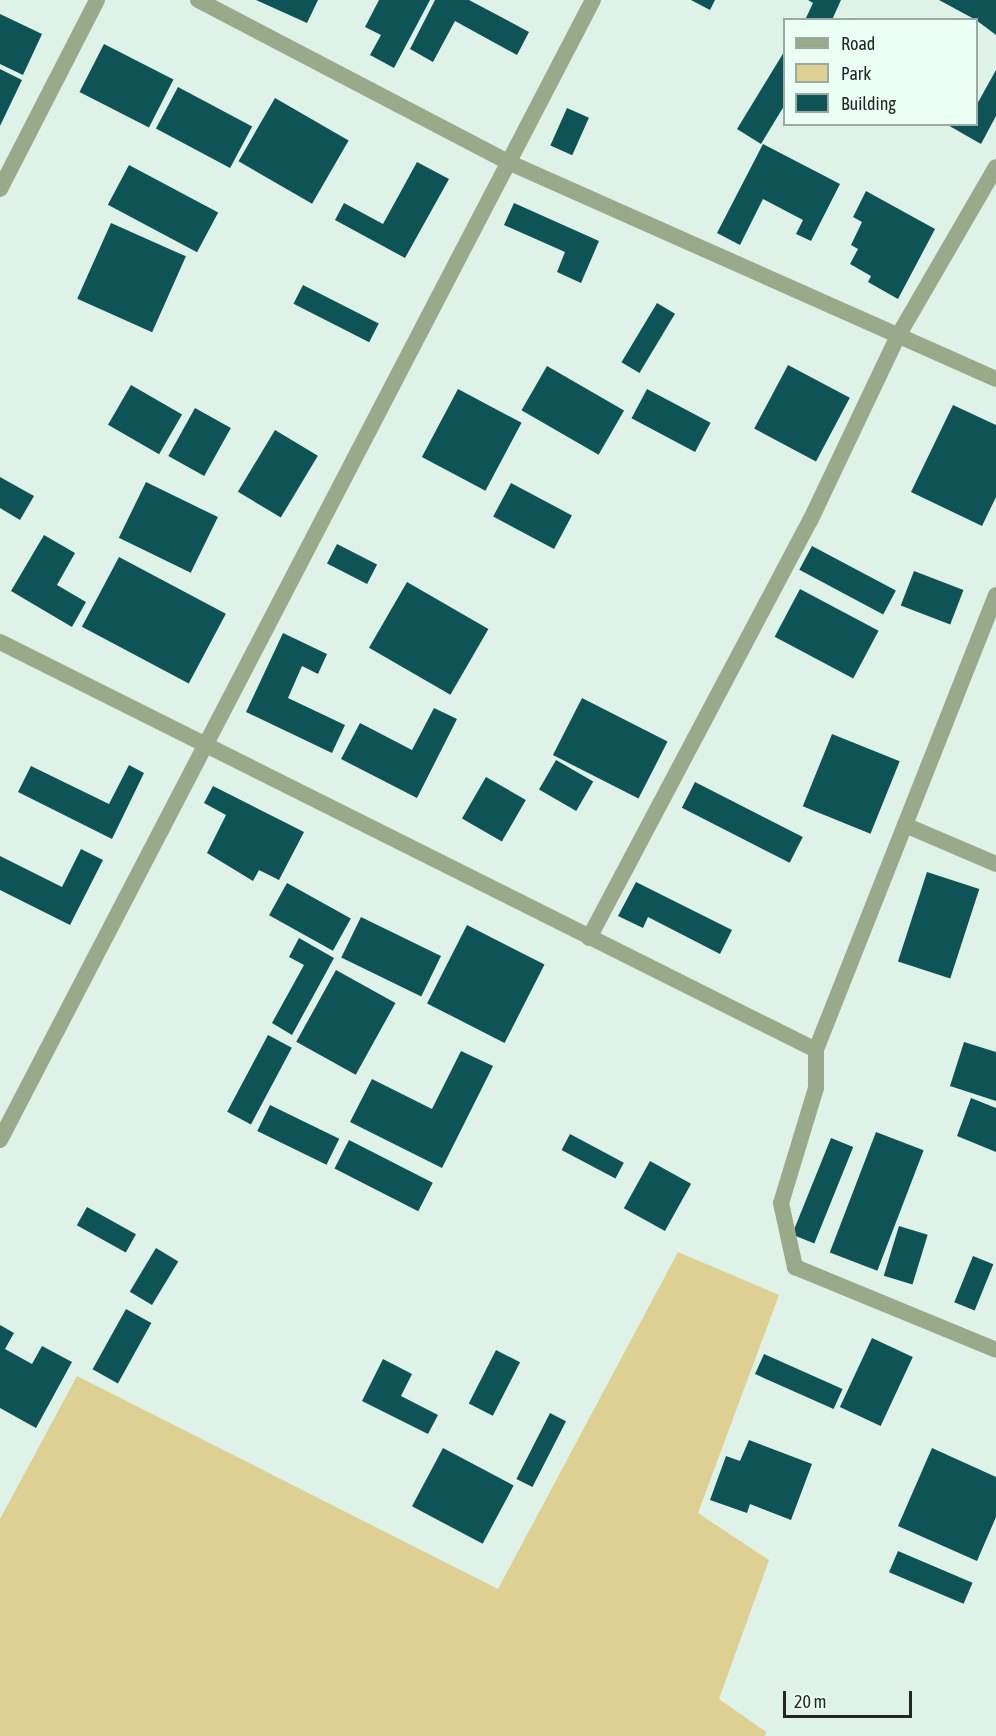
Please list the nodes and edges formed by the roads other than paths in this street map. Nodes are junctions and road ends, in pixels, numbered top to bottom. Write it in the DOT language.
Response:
graph roads {
  1 [pos="97,0"];
  2 [pos="198,0"];
  3 [pos="593,0"];
  4 [pos="508,162"];
  5 [pos="996,167"];
  6 [pos="0,189"];
  7 [pos="898,336"];
  8 [pos="996,379"];
  9 [pos="996,595"];
  10 [pos="0,642"];
  11 [pos="202,746"];
  12 [pos="905,825"];
  13 [pos="996,864"];
  14 [pos="589,938"];
  15 [pos="816,1050"];
  16 [pos="0,1140"];
  17 [pos="996,1350"];
  1 -- 6 [label="street"];
  2 -- 4 [label="street"];
  3 -- 4 [label="street"];
  4 -- 7 [label="street"];
  4 -- 11 [label="street"];
  5 -- 7 [label="street"];
  7 -- 8 [label="street"];
  7 -- 14 [label="street"];
  9 -- 12 [label="street"];
  10 -- 11 [label="street"];
  11 -- 14 [label="street"];
  11 -- 16 [label="street"];
  12 -- 13 [label="street"];
  12 -- 15 [label="street"];
  14 -- 15 [label="street"];
  15 -- 17 [label="street"];
}
